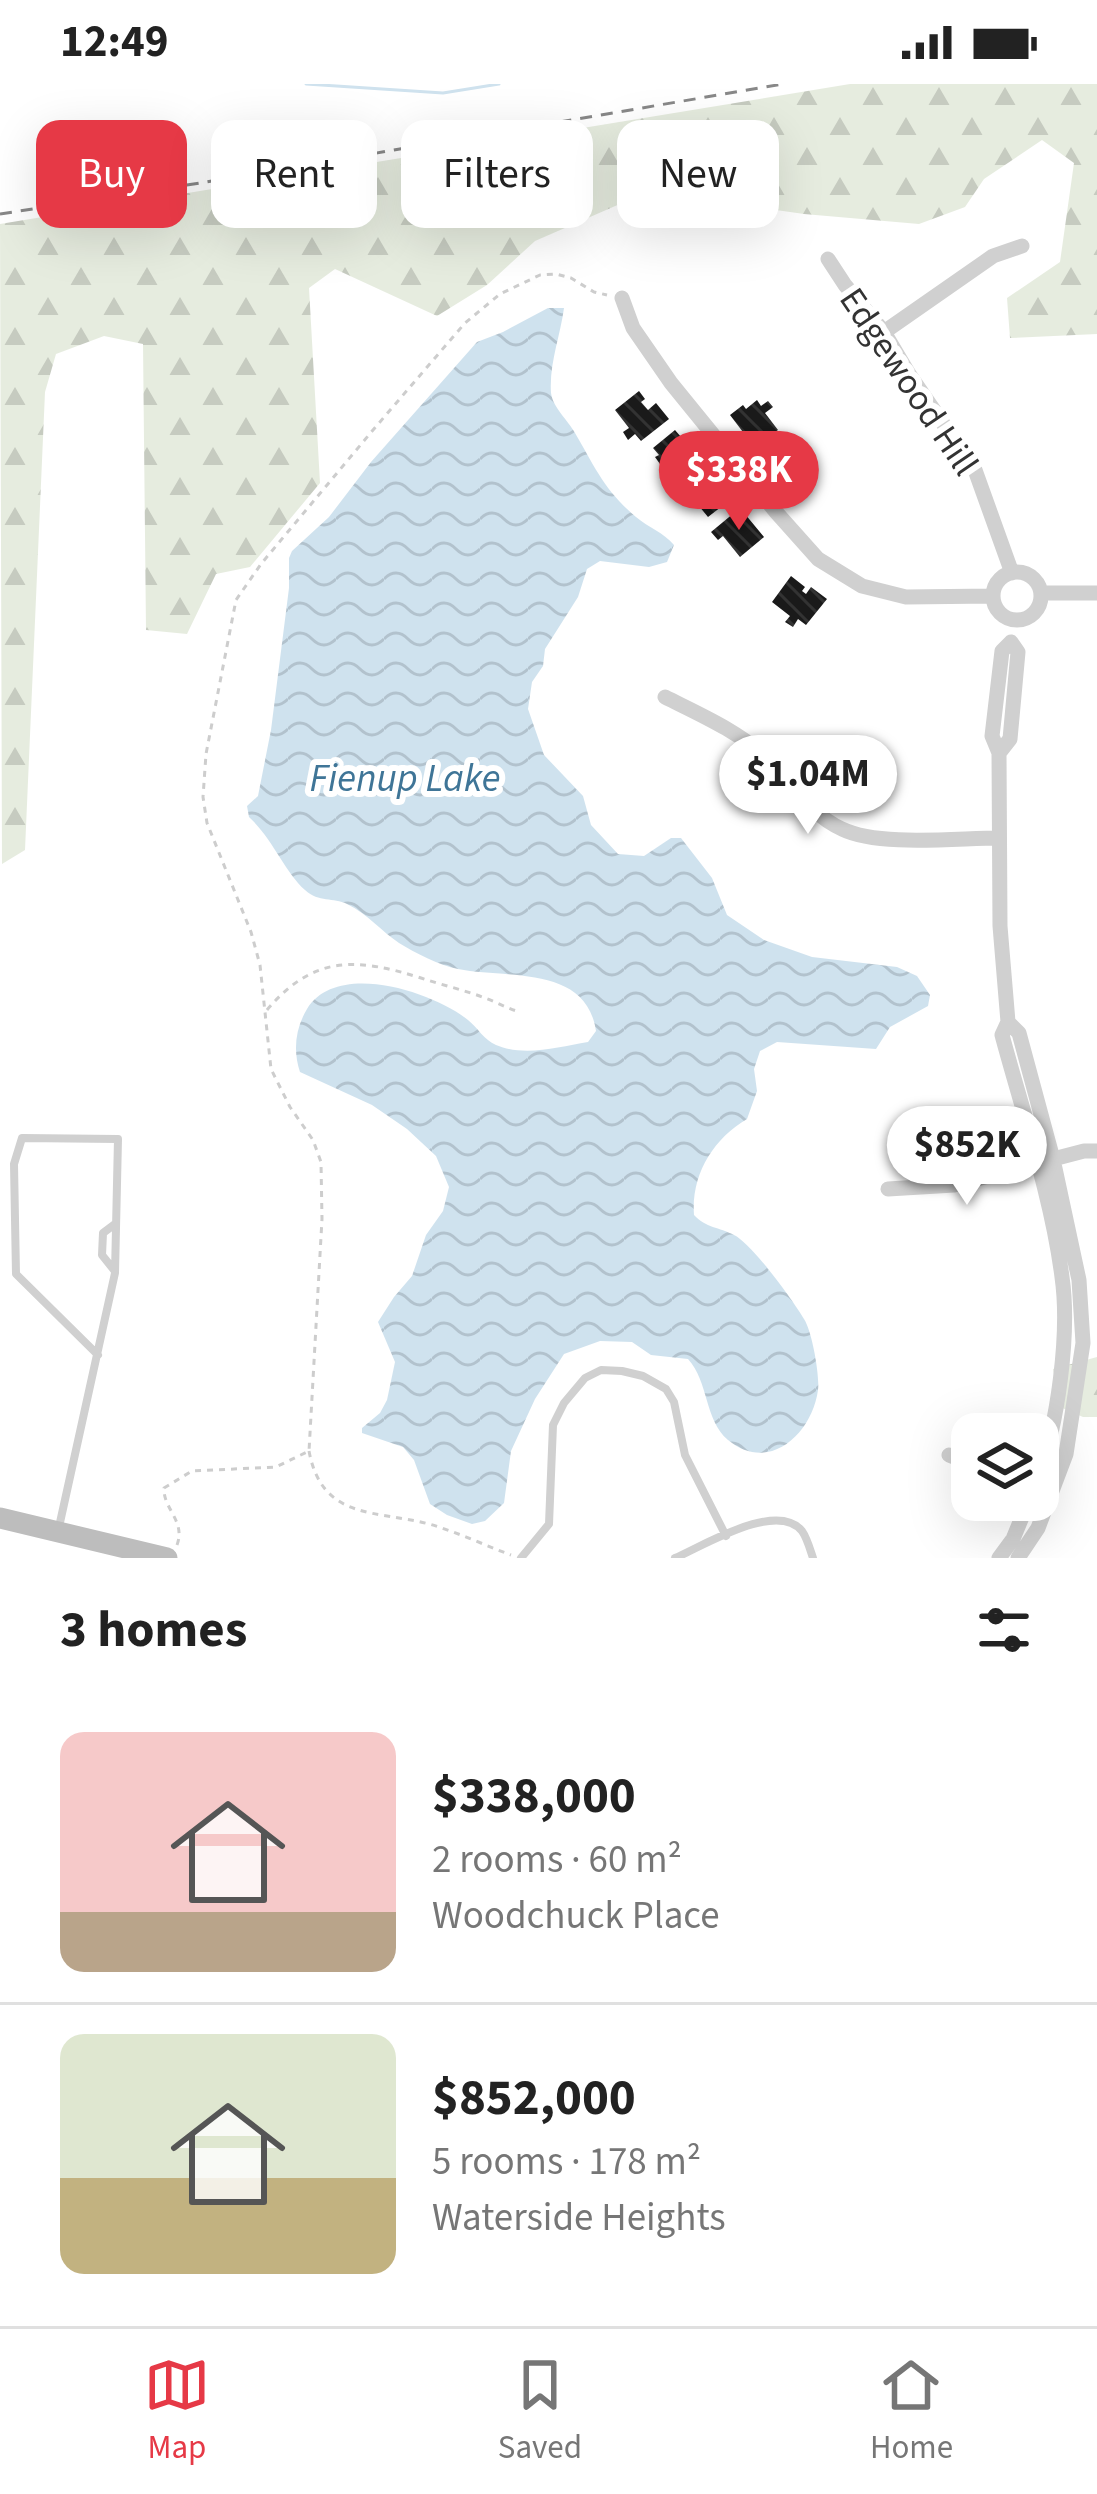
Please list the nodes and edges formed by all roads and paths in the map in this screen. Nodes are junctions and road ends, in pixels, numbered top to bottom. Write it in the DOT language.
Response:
graph roads {
  1 [pos="1022,246"];
  2 [pos="828,259"];
  3 [pos="622,298"];
  4 [pos="884,332"];
  5 [pos="1012,573"];
  6 [pos="1041,593"];
  7 [pos="1097,593"];
  8 [pos="993,596"];
  9 [pos="1012,620"];
  10 [pos="665,697"];
  11 [pos="999,838"];
  12 [pos="266,1011"];
  13 [pos="520,1012"];
  14 [pos="1097,1150"];
  15 [pos="1044,1161"];
  16 [pos="888,1190"];
  17 [pos="1090,1343"];
  18 [pos="1063,1344"];
  19 [pos="98,1354"];
  20 [pos="1054,1413"];
  21 [pos="309,1451"];
  22 [pos="1059,1466"];
  23 [pos="0,1519"];
  24 [pos="1020,1521"];
  25 [pos="1039,1521"];
  26 [pos="58,1533"];
  27 [pos="726,1536"];
  28 [pos="138,1554"];
  29 [pos="170,1558"];
  30 [pos="519,1558"];
  31 [pos="676,1558"];
  32 [pos="813,1558"];
  33 [pos="999,1558"];
  34 [pos="1018,1558"];
  1 -- 4 [label="street"];
  2 -- 4 [label="street, Edgewood Hill"];
  3 -- 8 [label="street"];
  3 -- 12 [label="path"];
  4 -- 5 [label="street, Edgewood Hill"];
  5 -- 6 [label="street"];
  5 -- 8 [label="street"];
  6 -- 7 [label="street"];
  6 -- 9 [label="street"];
  8 -- 9 [label="street"];
  9 -- 11 [label="street"];
  10 -- 11 [label="street"];
  11 -- 15 [label="street"];
  12 -- 13 [label="path"];
  12 -- 21 [label="path"];
  14 -- 15 [label="street"];
  15 -- 16 [label="street"];
  15 -- 17 [label="street"];
  15 -- 18 [label="street"];
  17 -- 18 [label="street"];
  17 -- 22 [label="street"];
  18 -- 20 [label="street"];
  19 -- 19 [label="lane"];
  19 -- 26 [label="lane"];
  21 -- 29 [label="path"];
  21 -- 30 [label="path"];
  23 -- 26 [label="main road"];
  24 -- 33 [label="street"];
  25 -- 34 [label="street"];
  26 -- 28 [label="main road"];
  27 -- 30 [label="lane"];
  27 -- 31 [label="lane"];
  27 -- 32 [label="lane"];
  28 -- 29 [label="main road"];
}
